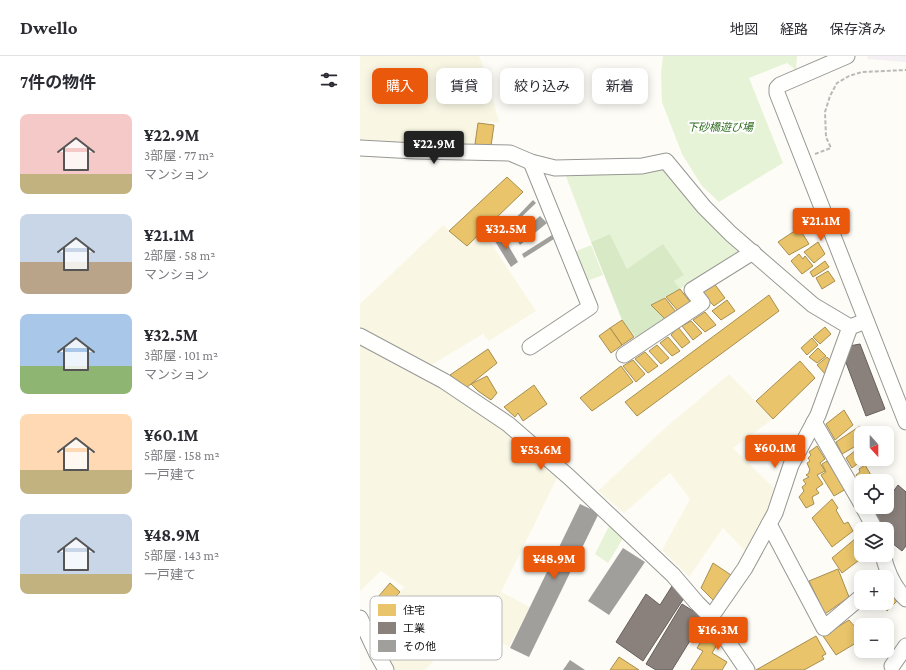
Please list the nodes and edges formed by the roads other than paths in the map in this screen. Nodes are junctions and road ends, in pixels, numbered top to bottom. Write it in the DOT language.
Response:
graph roads {
  1 [pos="847,56"];
  2 [pos="360,148"];
  3 [pos="531,162"];
  4 [pos="753,252"];
  5 [pos="866,321"];
  6 [pos="850,327"];
  7 [pos="360,336"];
  8 [pos="530,347"];
  9 [pos="624,355"];
  10 [pos="814,422"];
  11 [pos="906,422"];
  12 [pos="854,491"];
  13 [pos="769,524"];
  14 [pos="894,586"];
  15 [pos="906,599"];
  16 [pos="854,603"];
  17 [pos="711,616"];
  18 [pos="360,618"];
  19 [pos="370,639"];
  20 [pos="906,646"];
  21 [pos="380,660"];
  22 [pos="892,666"];
  23 [pos="386,670"];
  24 [pos="747,670"];
  1 -- 5 [label="street"];
  2 -- 3 [label="street"];
  3 -- 4 [label="street"];
  3 -- 8 [label="street"];
  4 -- 6 [label="street"];
  4 -- 9 [label="street"];
  5 -- 6 [label="street"];
  5 -- 11 [label="street"];
  6 -- 10 [label="street"];
  7 -- 17 [label="street"];
  10 -- 12 [label="street"];
  10 -- 13 [label="street"];
  13 -- 16 [label="street"];
  13 -- 17 [label="street"];
  14 -- 15 [label="street"];
  17 -- 24 [label="street"];
  18 -- 19 [label="street"];
  20 -- 22 [label="street"];
  21 -- 23 [label="street"];
}
